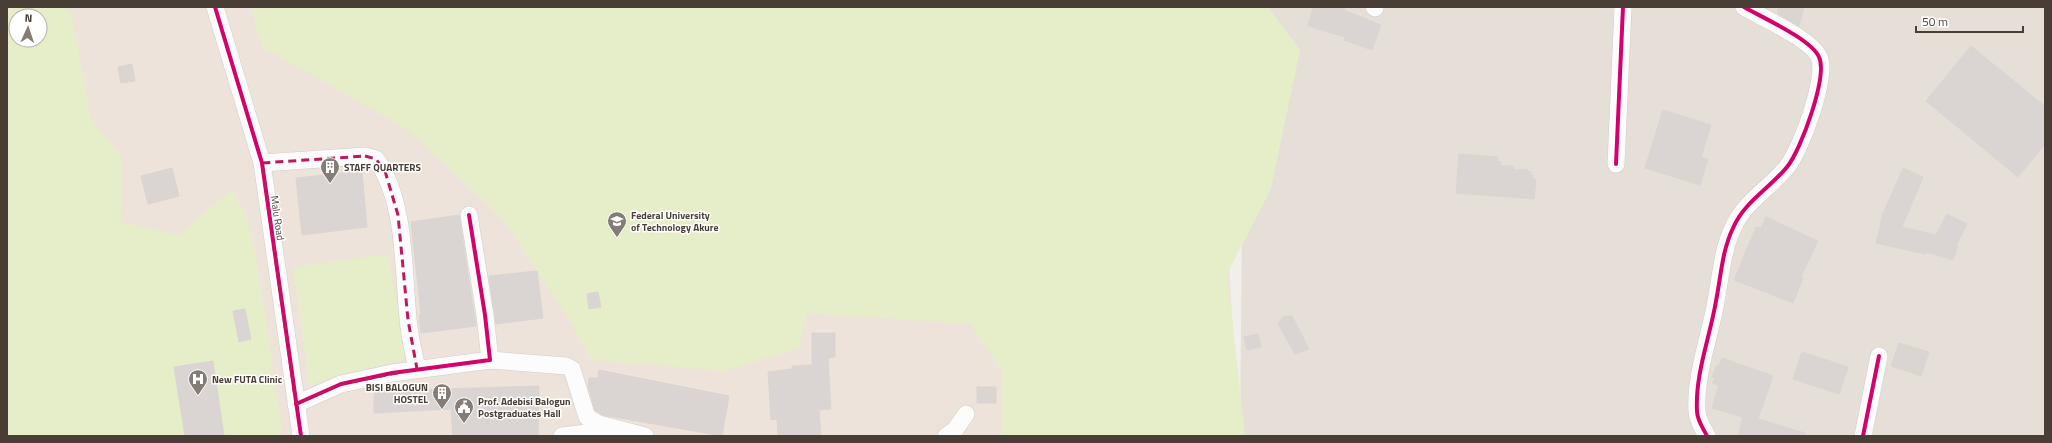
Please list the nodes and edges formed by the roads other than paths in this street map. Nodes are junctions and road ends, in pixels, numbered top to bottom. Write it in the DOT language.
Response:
graph roads {
  1 [pos="215,7"];
  2 [pos="1623,7"];
  3 [pos="1744,7"];
  4 [pos="262,163"];
  5 [pos="1616,164"];
  6 [pos="469,215"];
  7 [pos="1879,356"];
  8 [pos="490,360"];
  9 [pos="417,370"];
  10 [pos="296,404"];
  11 [pos="966,414"];
  12 [pos="622,429"];
  13 [pos="301,436"];
  14 [pos="562,436"];
  15 [pos="645,436"];
  16 [pos="946,436"];
  17 [pos="1707,436"];
  18 [pos="1863,436"];
  1 -- 4 [label="street, Malu Road"];
  2 -- 5 [label="street"];
  3 -- 17 [label="street"];
  4 -- 9 [label="street"];
  4 -- 10 [label="street, Malu Road"];
  6 -- 8 [label="street"];
  7 -- 18 [label="street"];
  8 -- 9 [label="street"];
  8 -- 12 [label="street"];
  9 -- 10 [label="street"];
  10 -- 13 [label="street, Malu Road"];
  11 -- 16 [label="street"];
  12 -- 14 [label="street"];
  12 -- 15 [label="street"];
}
